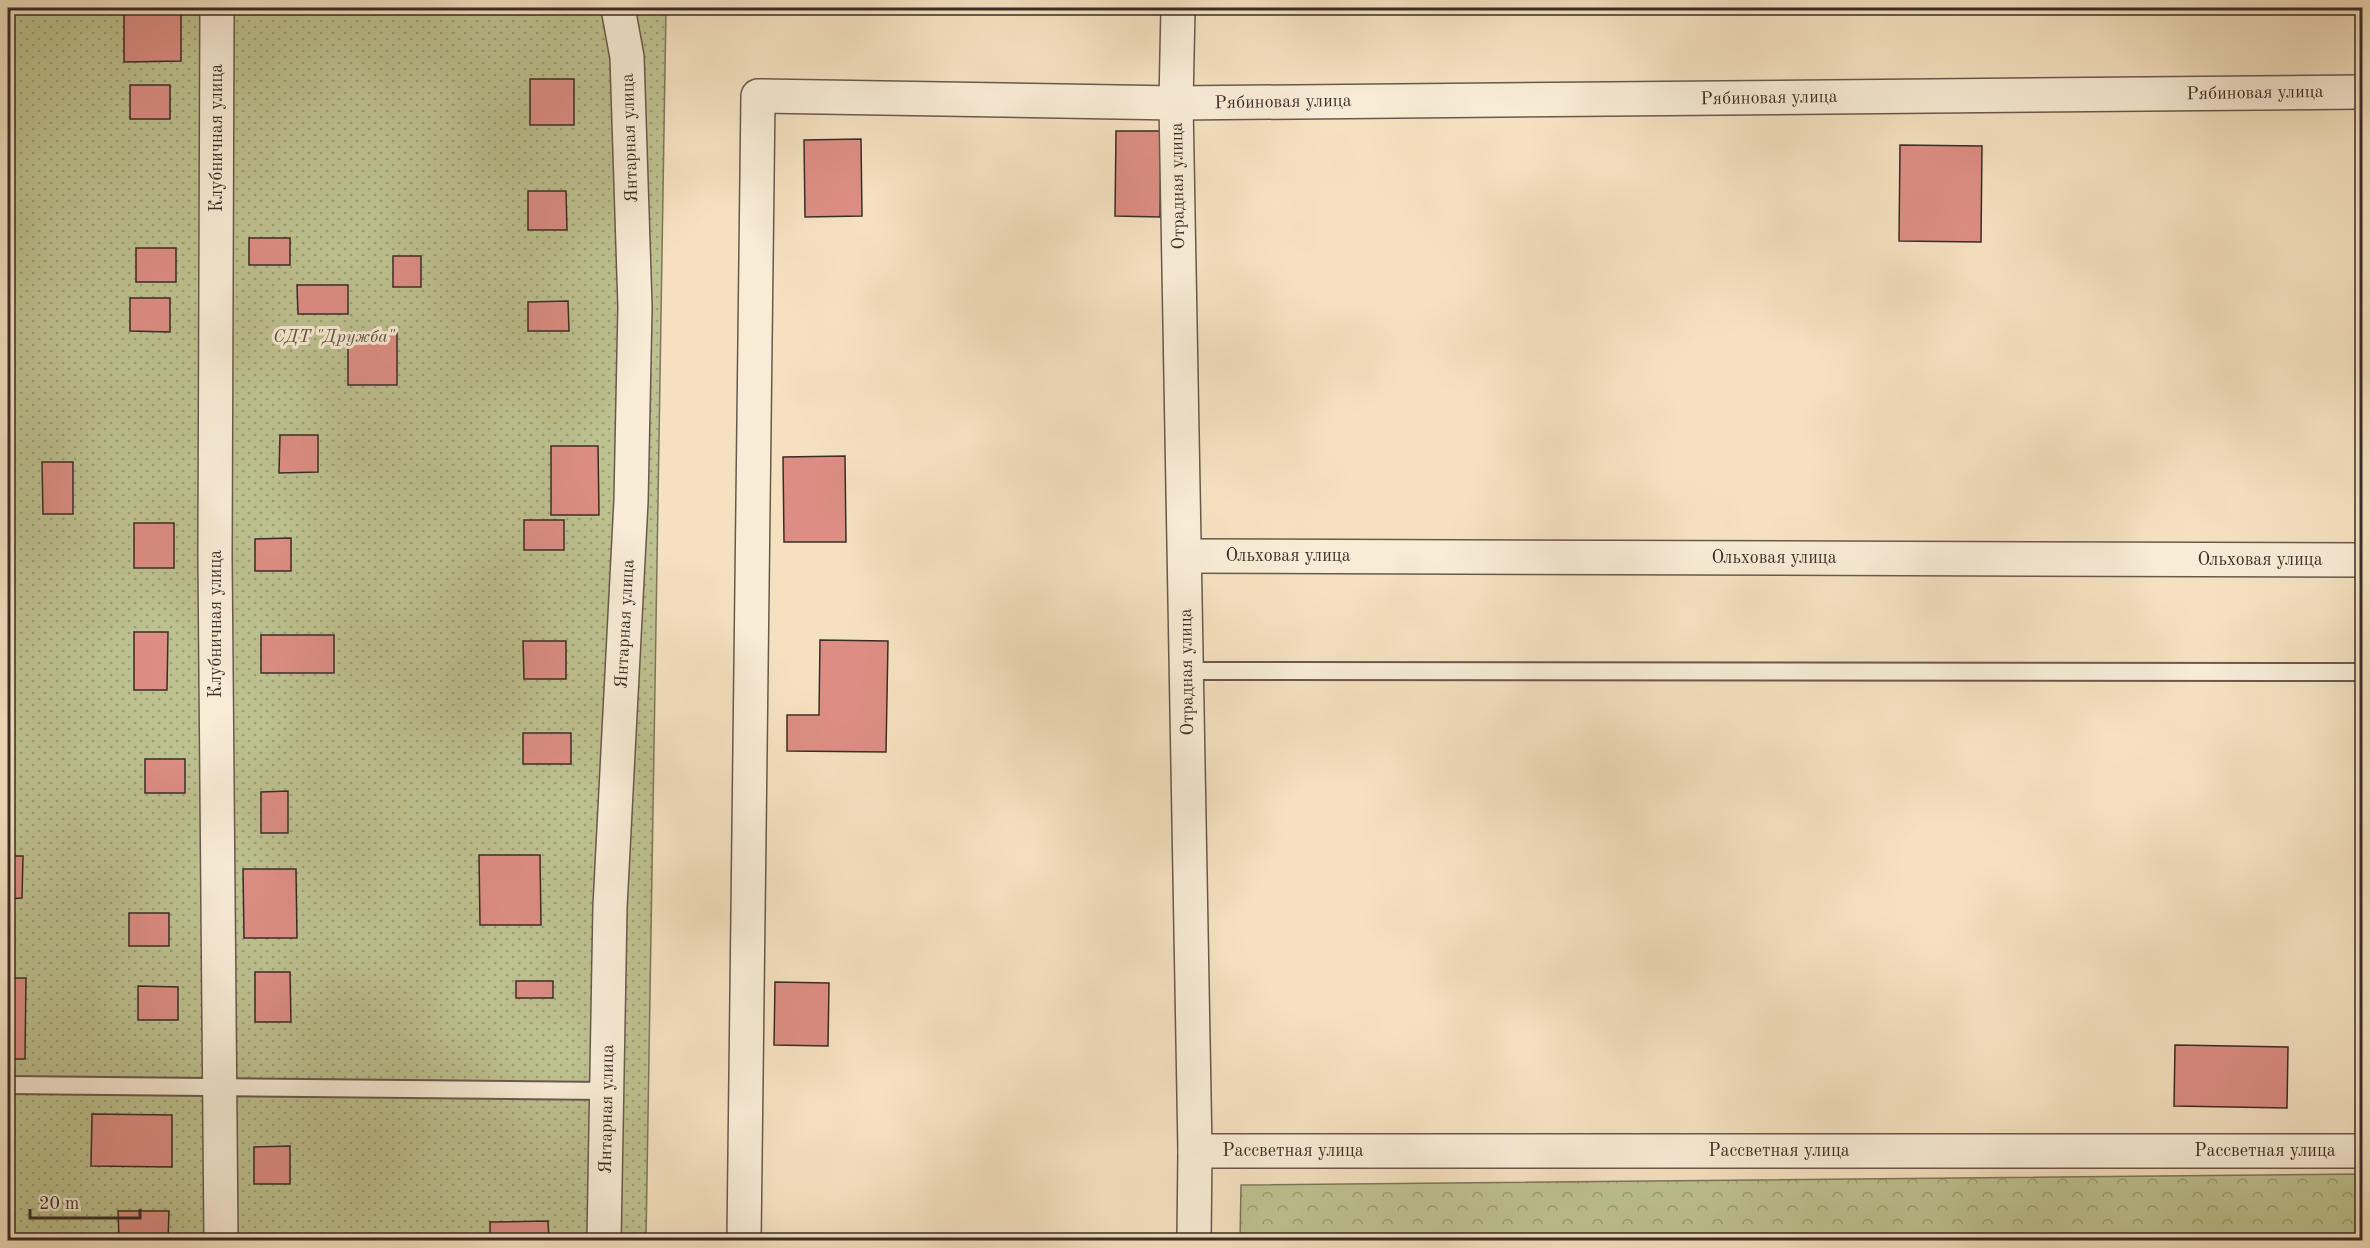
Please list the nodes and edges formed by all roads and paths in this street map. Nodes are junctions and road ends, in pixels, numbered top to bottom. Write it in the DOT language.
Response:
graph roads {
  1 [pos="217,8"];
  2 [pos="618,8"];
  3 [pos="1178,8"];
  4 [pos="2362,92"];
  5 [pos="1176,104"];
  6 [pos="1185,556"];
  7 [pos="2362,560"];
  8 [pos="1187,671"];
  9 [pos="2362,672"];
  10 [pos="8,1085"];
  11 [pos="219,1087"];
  12 [pos="607,1091"];
  13 [pos="1195,1150"];
  14 [pos="2362,1151"];
  15 [pos="221,1240"];
  16 [pos="604,1240"];
  17 [pos="744,1240"];
  18 [pos="1194,1240"];
  1 -- 11 [label="street, Клубничная улица"];
  2 -- 12 [label="street, Янтарная улица"];
  3 -- 5 [label="street, Отрадная улица"];
  4 -- 5 [label="street, Рябиновая улица"];
  5 -- 6 [label="street, Отрадная улица"];
  5 -- 17 [label="street, Рябиновая улица"];
  6 -- 7 [label="street, Ольховая улица"];
  6 -- 8 [label="street, Отрадная улица"];
  8 -- 9 [label="lane"];
  8 -- 13 [label="street, Отрадная улица"];
  10 -- 11 [label="lane"];
  11 -- 12 [label="lane"];
  11 -- 15 [label="street, Клубничная улица"];
  12 -- 16 [label="street, Янтарная улица"];
  13 -- 14 [label="street, Рассветная улица"];
  13 -- 18 [label="street, Отрадная улица"];
}
